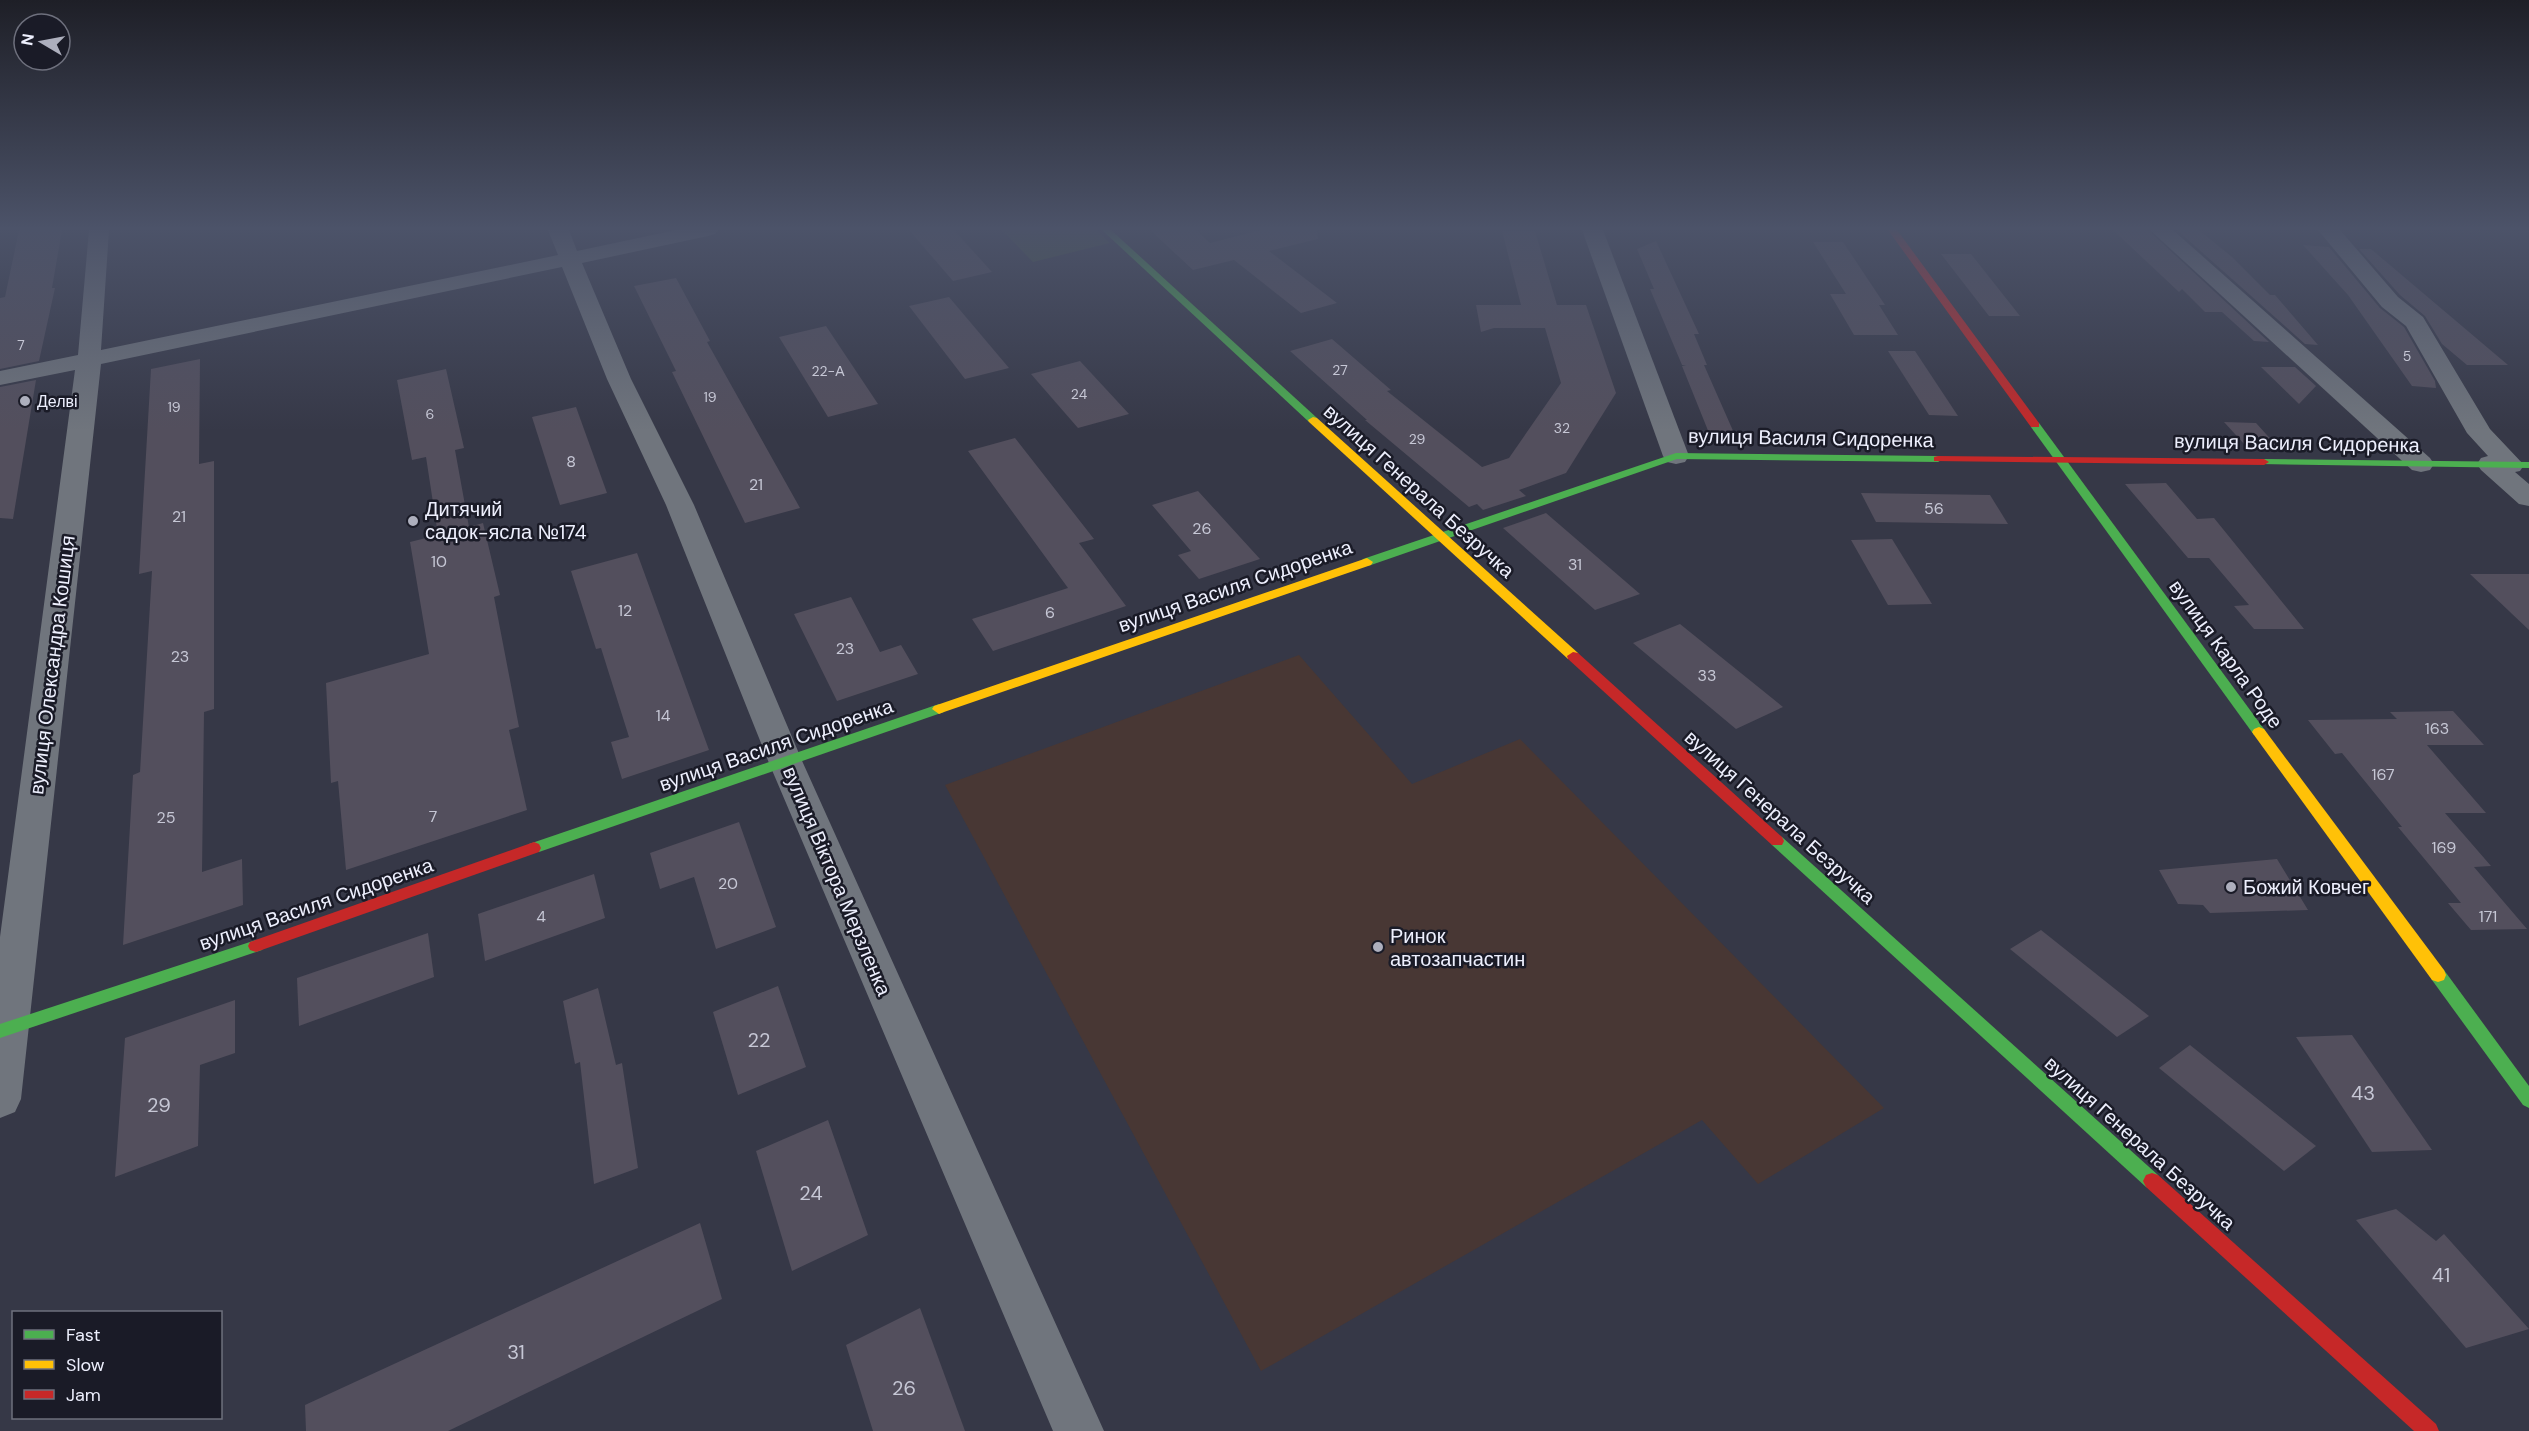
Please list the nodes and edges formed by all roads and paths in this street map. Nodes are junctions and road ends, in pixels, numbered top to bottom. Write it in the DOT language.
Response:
graph roads {
  1 [pos="93,297"];
  2 [pos="346,297"];
  3 [pos="585,297"];
  4 [pos="1179,297"];
  5 [pos="1617,297"];
  6 [pos="1941,297"];
  7 [pos="2234,297"];
  8 [pos="2386,297"];
  9 [pos="90,359"];
  10 [pos="0,378"];
  11 [pos="1676,456"];
  12 [pos="2061,460"];
  13 [pos="2421,464"];
  14 [pos="2510,465"];
  15 [pos="2529,498"];
  16 [pos="1439,535"];
  17 [pos="786,763"];
  18 [pos="4,1029"];
  19 [pos="0,1099"];
  20 [pos="2529,1100"];
  21 [pos="1079,1431"];
  22 [pos="2429,1431"];
  1 -- 9 [label="street, вулиця Олександра Кошиця"];
  2 -- 9 [label="street"];
  3 -- 17 [label="street, вулиця Віктора Мерзленка"];
  4 -- 16 [label="street, вулиця Генерала Безручка"];
  5 -- 11 [label="street"];
  6 -- 12 [label="street, вулиця Карла Роде"];
  7 -- 13 [label="street"];
  8 -- 14 [label="street"];
  9 -- 10 [label="street"];
  9 -- 18 [label="street, вулиця Олександра Кошиця"];
  11 -- 12 [label="street, вулиця Василя Сидоренка"];
  11 -- 16 [label="street, вулиця Василя Сидоренка"];
  12 -- 13 [label="street, вулиця Василя Сидоренка"];
  12 -- 20 [label="street, вулиця Карла Роде"];
  13 -- 14 [label="street, вулиця Василя Сидоренка"];
  14 -- 15 [label="street"];
  16 -- 17 [label="street, вулиця Василя Сидоренка"];
  16 -- 22 [label="street, вулиця Генерала Безручка"];
  17 -- 18 [label="street, вулиця Василя Сидоренка"];
  17 -- 21 [label="street, вулиця Віктора Мерзленка"];
  18 -- 19 [label="street, вулиця Олександра Кошиця"];
}
